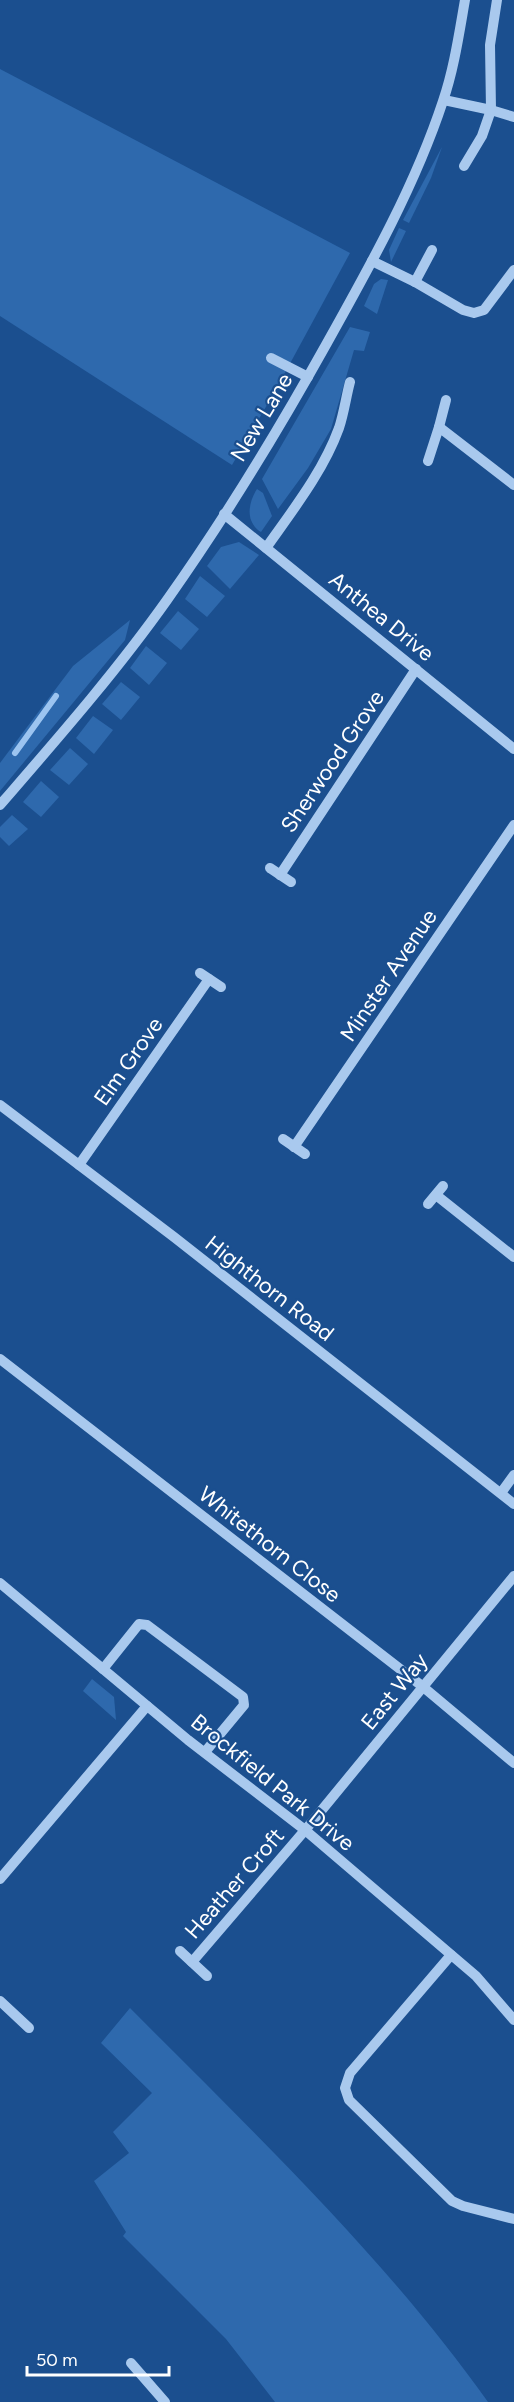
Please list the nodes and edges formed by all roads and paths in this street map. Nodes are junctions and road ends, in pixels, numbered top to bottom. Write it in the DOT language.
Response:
graph roads {
  1 [pos="465,0"];
  2 [pos="496,0"];
  3 [pos="444,100"];
  4 [pos="491,110"];
  5 [pos="514,117"];
  6 [pos="464,166"];
  7 [pos="432,250"];
  8 [pos="372,261"];
  9 [pos="514,270"];
  10 [pos="415,282"];
  11 [pos="271,358"];
  12 [pos="308,377"];
  13 [pos="350,382"];
  14 [pos="446,400"];
  15 [pos="439,427"];
  16 [pos="428,461"];
  17 [pos="514,485"];
  18 [pos="224,514"];
  19 [pos="266,548"];
  20 [pos="417,669"];
  21 [pos="514,749"];
  22 [pos="0,804"];
  23 [pos="514,825"];
  24 [pos="291,882"];
  25 [pos="221,987"];
  26 [pos="0,1105"];
  27 [pos="283,1139"];
  28 [pos="294,1147"];
  29 [pos="305,1154"];
  30 [pos="80,1165"];
  31 [pos="443,1186"];
  32 [pos="436,1195"];
  33 [pos="428,1204"];
  34 [pos="514,1257"];
  35 [pos="0,1359"];
  36 [pos="514,1475"];
  37 [pos="501,1493"];
  38 [pos="514,1504"];
  39 [pos="514,1576"];
  40 [pos="0,1583"];
  41 [pos="103,1669"];
  42 [pos="422,1686"];
  43 [pos="147,1706"];
  44 [pos="205,1752"];
  45 [pos="514,1763"];
  46 [pos="305,1830"];
  47 [pos="0,1879"];
  48 [pos="180,1951"];
  49 [pos="451,1955"];
  50 [pos="192,1962"];
  51 [pos="207,1976"];
  52 [pos="0,2001"];
  53 [pos="514,2020"];
  54 [pos="29,2028"];
  55 [pos="514,2219"];
  56 [pos="131,2363"];
  57 [pos="165,2402"];
  1 -- 3 [label="street, New Lane"];
  2 -- 4 [label="street"];
  3 -- 4 [label="street"];
  3 -- 8 [label="street, New Lane"];
  4 -- 5 [label="street"];
  4 -- 6 [label="street"];
  7 -- 10 [label="street"];
  8 -- 10 [label="street"];
  8 -- 12 [label="street, New Lane"];
  9 -- 10 [label="street"];
  11 -- 12 [label="street"];
  12 -- 18 [label="street, New Lane"];
  13 -- 19 [label="street"];
  14 -- 15 [label="street"];
  15 -- 16 [label="street"];
  15 -- 17 [label="street"];
  18 -- 19 [label="street, Anthea Drive"];
  18 -- 22 [label="street, New Lane"];
  19 -- 20 [label="street, Anthea Drive"];
  20 -- 21 [label="street, Anthea Drive"];
  20 -- 24 [label="street, Sherwood Grove"];
  23 -- 28 [label="street, Minster Avenue"];
  25 -- 30 [label="street, Elm Grove"];
  26 -- 30 [label="street, Highthorn Road"];
  27 -- 28 [label="street"];
  28 -- 29 [label="street"];
  30 -- 37 [label="street, Highthorn Road"];
  31 -- 32 [label="street"];
  32 -- 33 [label="street"];
  32 -- 34 [label="street"];
  35 -- 42 [label="street, Whitethorn Close"];
  36 -- 37 [label="street"];
  37 -- 38 [label="street, Highthorn Road"];
  39 -- 42 [label="street, East Way"];
  40 -- 41 [label="street, Brockfield Park Drive"];
  41 -- 43 [label="street, Brockfield Park Drive"];
  41 -- 44 [label="street"];
  42 -- 45 [label="street, Whitethorn Close"];
  42 -- 46 [label="street, East Way"];
  43 -- 44 [label="street, Brockfield Park Drive"];
  43 -- 47 [label="street"];
  44 -- 46 [label="street, Brockfield Park Drive"];
  46 -- 49 [label="street, Brockfield Park Drive"];
  46 -- 50 [label="street, Heather Croft"];
  48 -- 50 [label="street, Heather Croft"];
  49 -- 53 [label="street, Brockfield Park Drive"];
  49 -- 55 [label="street"];
  50 -- 51 [label="street, Heather Croft"];
  52 -- 54 [label="street"];
  56 -- 57 [label="street"];
}
